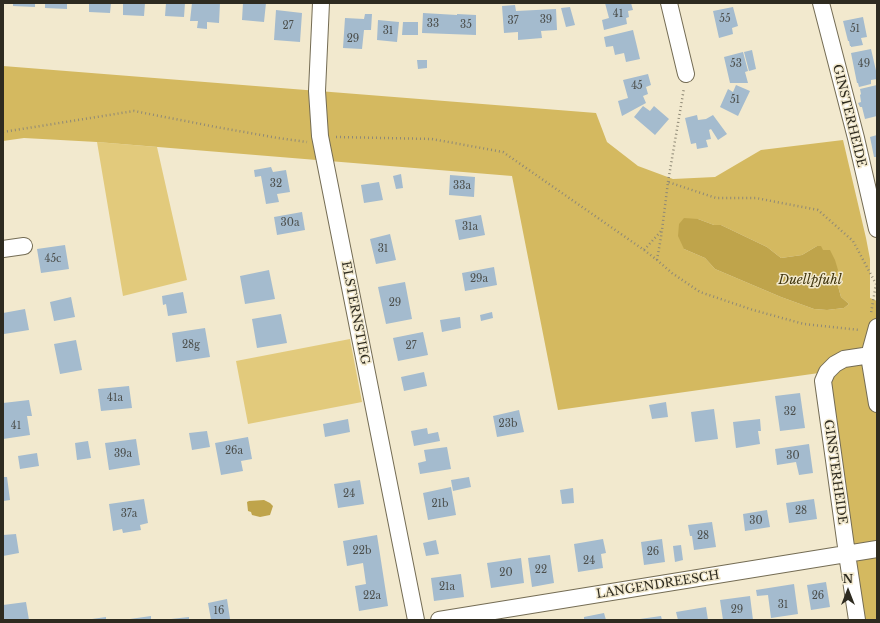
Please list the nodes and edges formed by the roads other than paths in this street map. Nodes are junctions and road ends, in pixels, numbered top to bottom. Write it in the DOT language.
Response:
graph roads {
  1 [pos="321,3"];
  2 [pos="669,3"];
  3 [pos="821,3"];
  4 [pos="686,74"];
  5 [pos="877,229"];
  6 [pos="24,246"];
  7 [pos="3,249"];
  8 [pos="874,321"];
  9 [pos="873,355"];
  10 [pos="877,404"];
  11 [pos="877,549"];
  12 [pos="847,554"];
  13 [pos="416,620"];
  14 [pos="439,620"];
  15 [pos="857,620"];
  1 -- 13 [label="street, ELSTERNSTIEG"];
  2 -- 4 [label="street"];
  3 -- 5 [label="street, GINSTERHEIDE"];
  6 -- 7 [label="street"];
  8 -- 9 [label="street"];
  9 -- 10 [label="street"];
  9 -- 12 [label="street, GINSTERHEIDE"];
  11 -- 12 [label="street, LANGENDREESCH"];
  12 -- 14 [label="street, LANGENDREESCH"];
  12 -- 15 [label="street, GINSTERHEIDE"];
}
